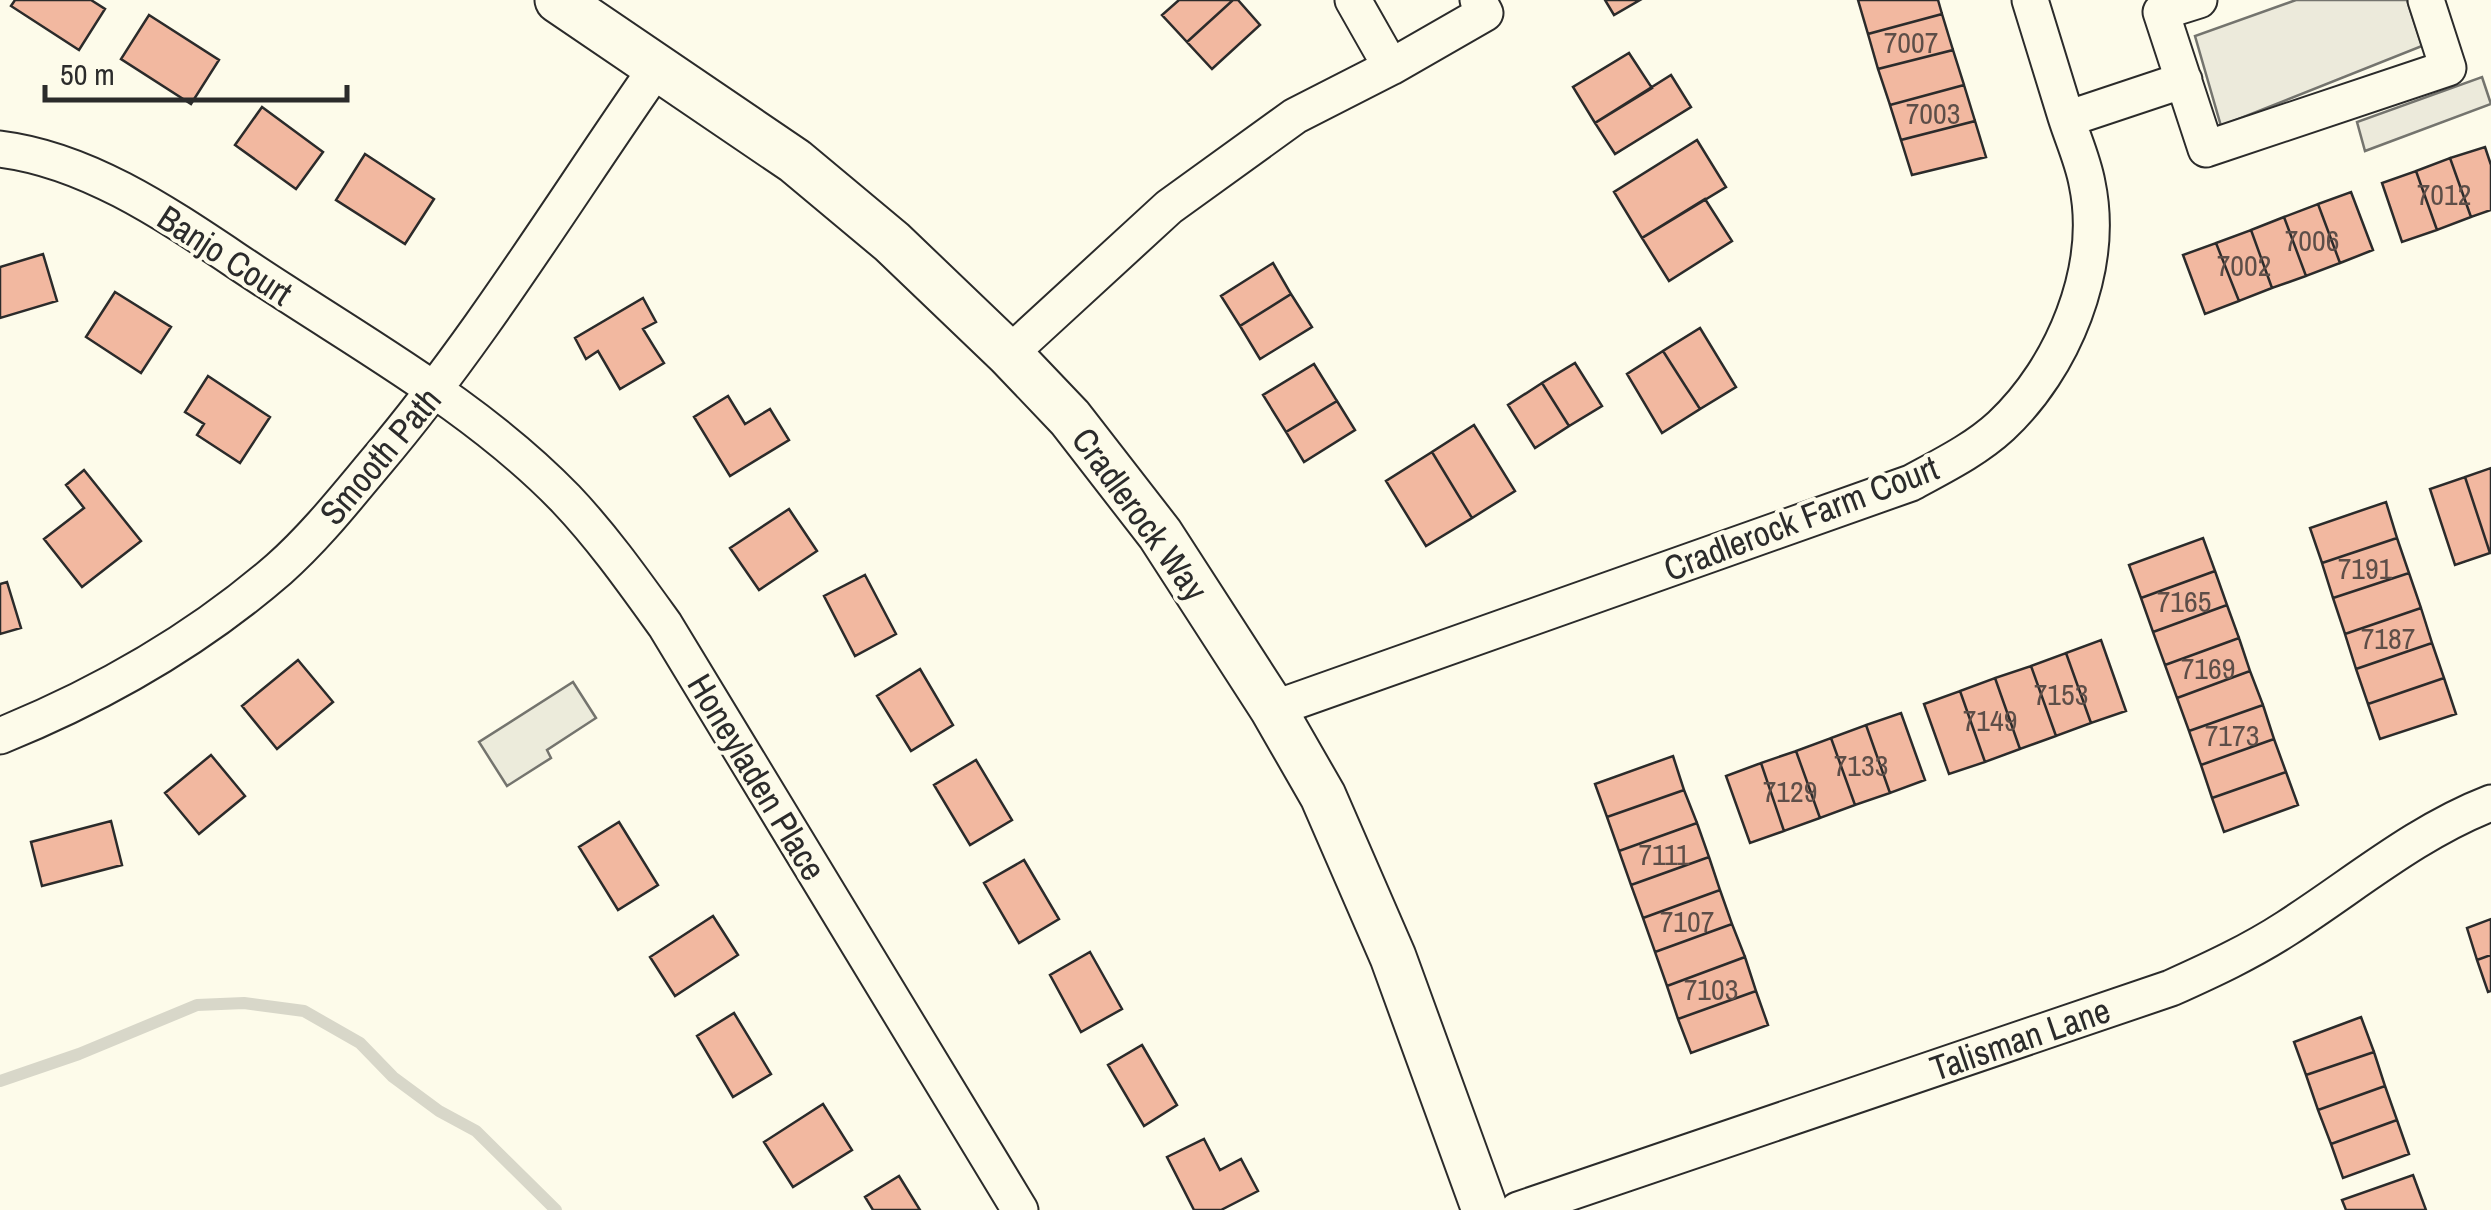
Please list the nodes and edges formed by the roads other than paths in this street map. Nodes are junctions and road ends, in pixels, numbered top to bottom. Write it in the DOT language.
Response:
graph roads {
  1 [pos="558,0"];
  2 [pos="1353,0"];
  3 [pos="1478,0"];
  4 [pos="2030,0"];
  5 [pos="2199,0"];
  6 [pos="2426,0"];
  7 [pos="658,66"];
  8 [pos="1391,67"];
  9 [pos="2184,80"];
  10 [pos="2067,119"];
  11 [pos="0,149"];
  12 [pos="1009,354"];
  13 [pos="437,390"];
  14 [pos="1273,709"];
  15 [pos="0,736"];
  16 [pos="2491,803"];
  17 [pos="1020,1210"];
  18 [pos="1485,1210"];
  19 [pos="1518,1210"];
  1 -- 7 [label="street, Cradlerock Way"];
  2 -- 8 [label="street"];
  3 -- 8 [label="street"];
  4 -- 10 [label="street, Cradlerock Farm Court"];
  5 -- 9 [label="street"];
  6 -- 9 [label="street"];
  7 -- 12 [label="street, Cradlerock Way"];
  7 -- 13 [label="street, Smooth Path"];
  8 -- 12 [label="street"];
  9 -- 10 [label="street"];
  10 -- 14 [label="street, Cradlerock Farm Court"];
  11 -- 13 [label="street, Banjo Court"];
  12 -- 14 [label="street, Cradlerock Way"];
  13 -- 15 [label="street, Smooth Path"];
  13 -- 17 [label="street, Honeyladen Place"];
  14 -- 18 [label="street, Cradlerock Way"];
  16 -- 19 [label="street, Talisman Lane"];
}
